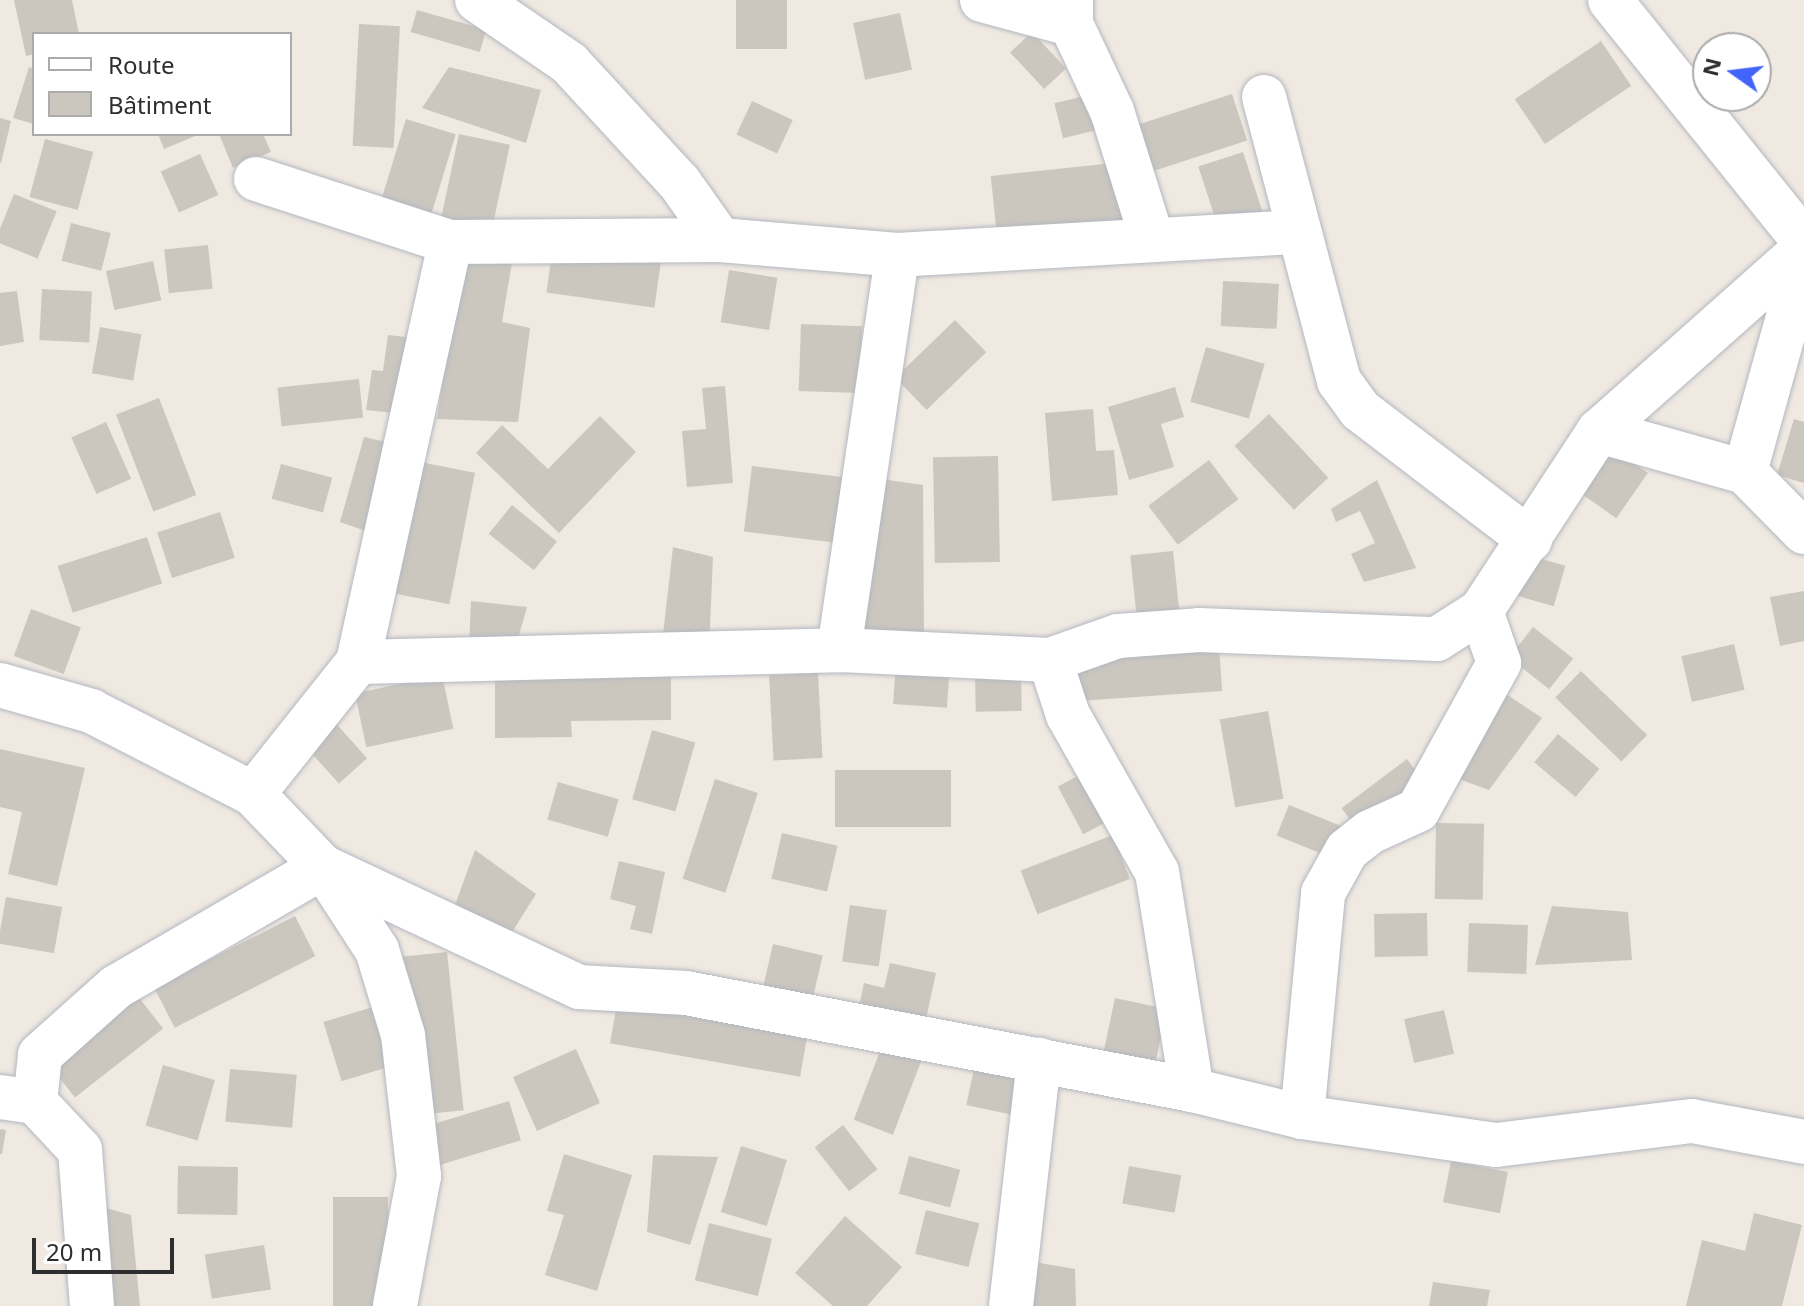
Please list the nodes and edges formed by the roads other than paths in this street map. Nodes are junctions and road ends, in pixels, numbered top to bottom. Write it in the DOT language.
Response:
graph roads {
  1 [pos="477,0"];
  2 [pos="982,0"];
  3 [pos="1610,0"];
  4 [pos="1071,12"];
  5 [pos="1264,97"];
  6 [pos="256,179"];
  7 [pos="1298,232"];
  8 [pos="1152,239"];
  9 [pos="720,240"];
  10 [pos="1804,241"];
  11 [pos="450,242"];
  12 [pos="1804,249"];
  13 [pos="897,255"];
  14 [pos="1804,259"];
  15 [pos="1599,431"];
  16 [pos="1745,472"];
  17 [pos="1804,532"];
  18 [pos="1530,540"];
  19 [pos="1481,611"];
  20 [pos="839,650"];
  21 [pos="1050,660"];
  22 [pos="358,662"];
  23 [pos="0,685"];
  24 [pos="253,794"];
  25 [pos="323,867"];
  26 [pos="1039,1060"];
  27 [pos="1192,1090"];
  28 [pos="18,1099"];
  29 [pos="1302,1117"];
  30 [pos="1804,1142"];
  31 [pos="92,1306"];
  32 [pos="395,1306"];
  33 [pos="1011,1306"];
  1 -- 9 [label="street"];
  2 -- 4 [label="street"];
  3 -- 10 [label="street"];
  4 -- 8 [label="street"];
  5 -- 7 [label="street"];
  6 -- 11 [label="street"];
  7 -- 8 [label="street"];
  7 -- 18 [label="street"];
  8 -- 13 [label="street"];
  9 -- 11 [label="street"];
  9 -- 13 [label="street"];
  11 -- 22 [label="street"];
  12 -- 15 [label="street"];
  13 -- 20 [label="street"];
  14 -- 16 [label="street"];
  15 -- 16 [label="street"];
  15 -- 18 [label="street"];
  16 -- 17 [label="street"];
  18 -- 19 [label="street"];
  19 -- 21 [label="street"];
  19 -- 29 [label="street"];
  20 -- 21 [label="street"];
  20 -- 22 [label="street"];
  21 -- 27 [label="street"];
  22 -- 24 [label="street"];
  23 -- 24 [label="street"];
  24 -- 25 [label="street"];
  25 -- 26 [label="street"];
  25 -- 28 [label="street"];
  25 -- 32 [label="street"];
  26 -- 27 [label="street"];
  26 -- 33 [label="street"];
  27 -- 29 [label="street"];
  28 -- 31 [label="street"];
  29 -- 30 [label="street"];
}
